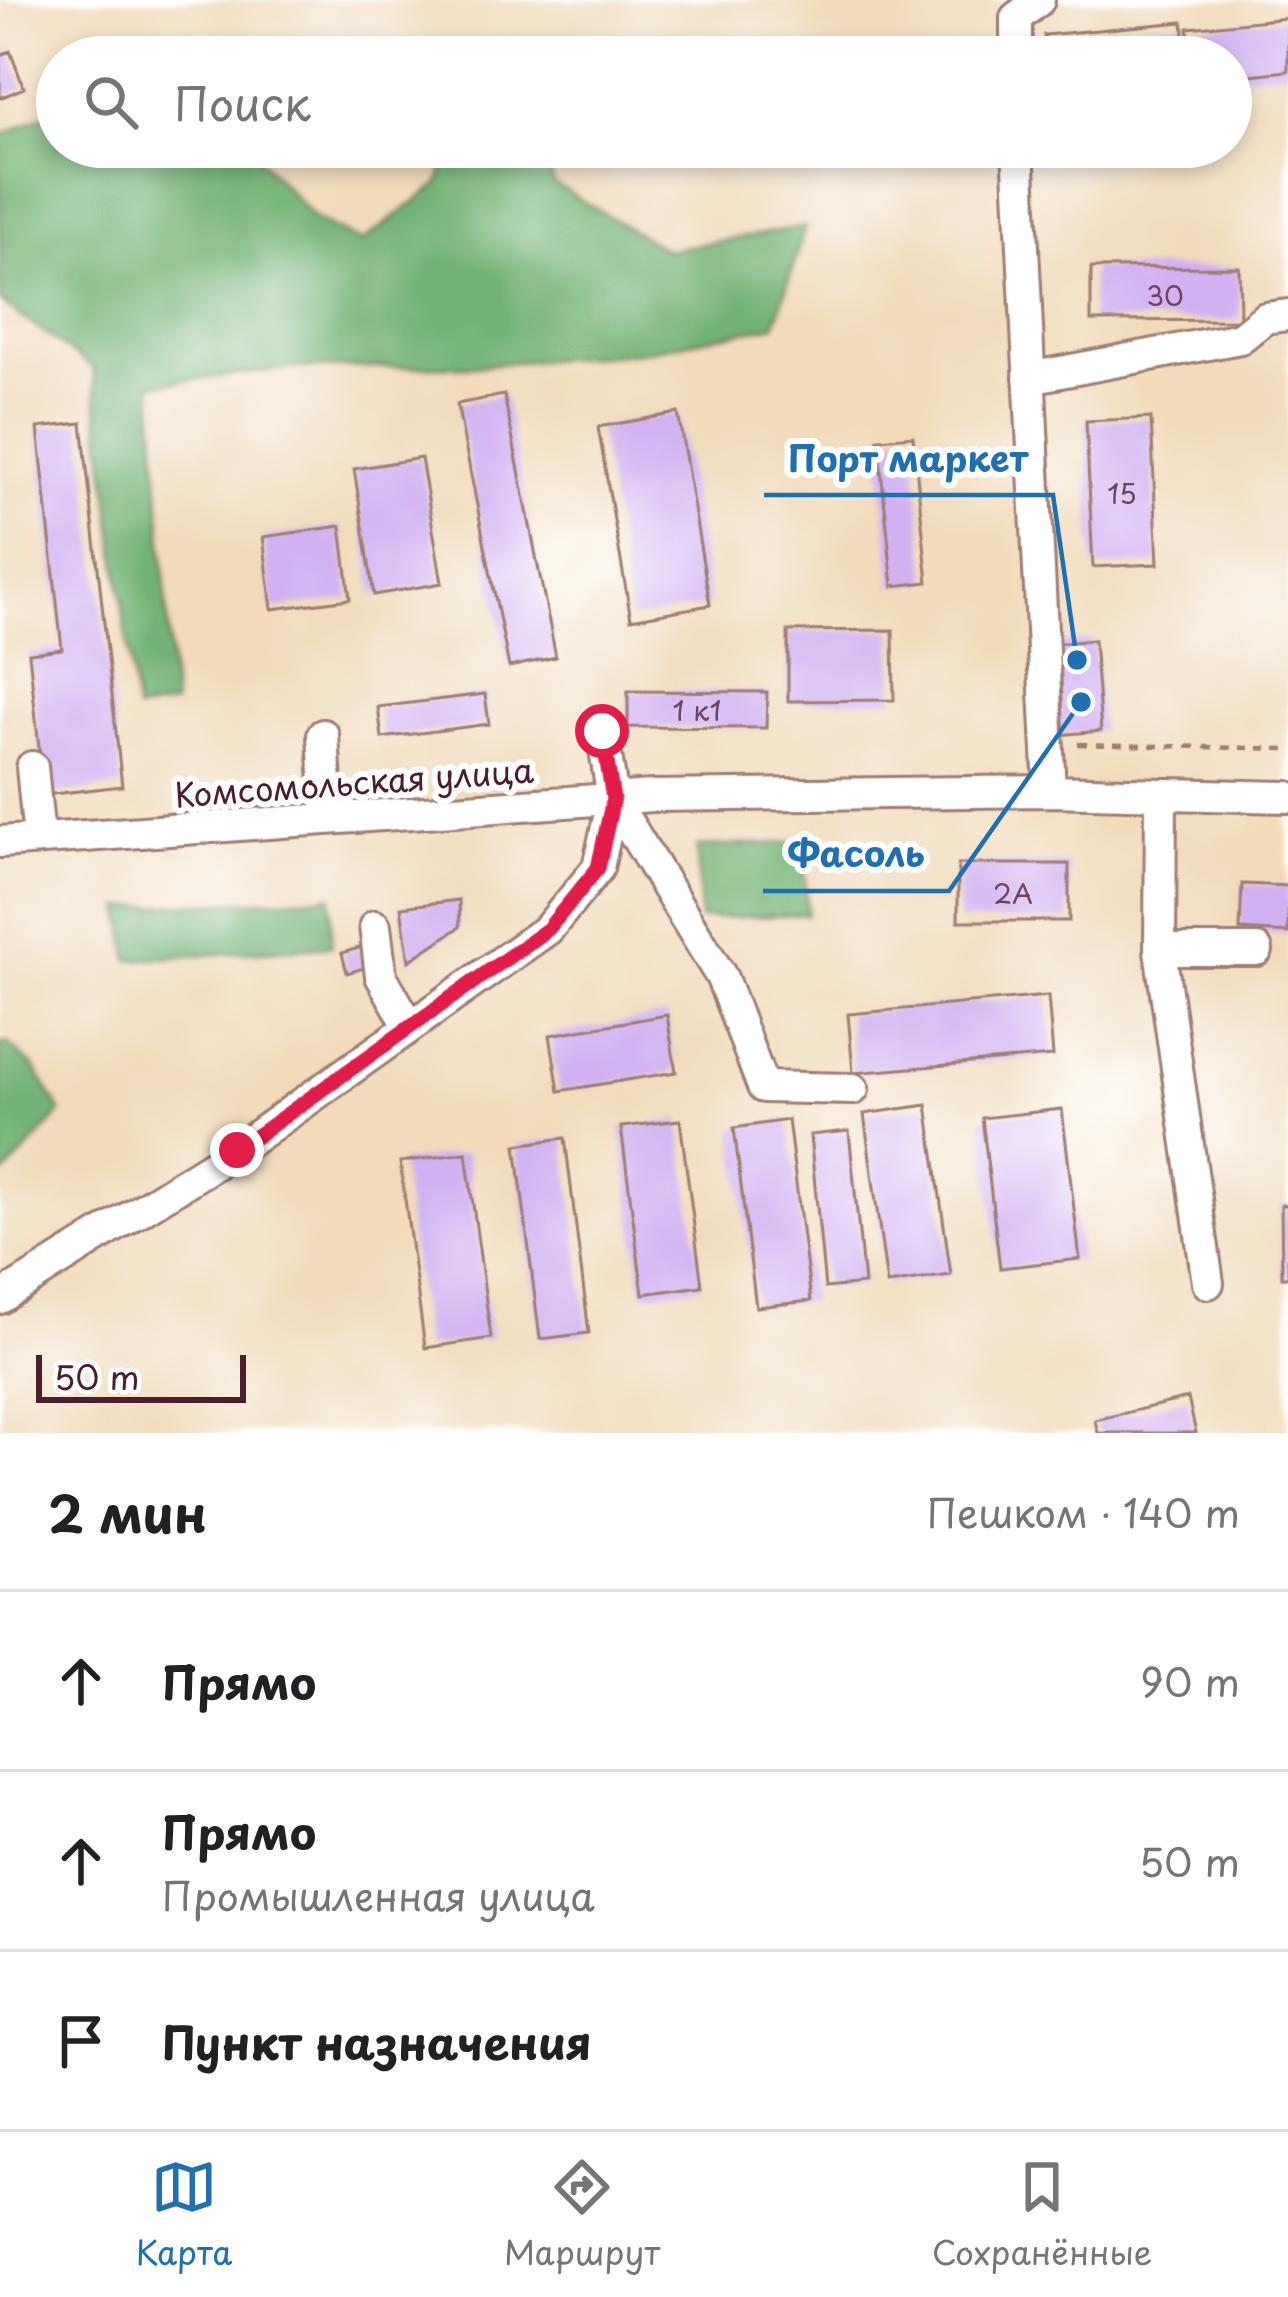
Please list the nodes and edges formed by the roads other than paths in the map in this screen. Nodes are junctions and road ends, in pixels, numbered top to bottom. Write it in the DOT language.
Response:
graph roads {
  1 [pos="1039,0"];
  2 [pos="1016,36"];
  3 [pos="1019,168"];
  4 [pos="1288,315"];
  5 [pos="1029,378"];
  6 [pos="602,731"];
  7 [pos="322,735"];
  8 [pos="32,767"];
  9 [pos="1050,791"];
  10 [pos="1161,794"];
  11 [pos="1288,797"];
  12 [pos="613,799"];
  13 [pos="328,818"];
  14 [pos="39,838"];
  15 [pos="0,842"];
  16 [pos="375,926"];
  17 [pos="1160,950"];
  18 [pos="1257,950"];
  19 [pos="410,1028"];
  20 [pos="853,1089"];
  21 [pos="1208,1283"];
  22 [pos="0,1298"];
  1 -- 2 [label="street"];
  3 -- 5 [label="street"];
  4 -- 5 [label="street"];
  5 -- 9 [label="street"];
  6 -- 12 [label="street"];
  7 -- 13 [label="street"];
  8 -- 14 [label="street"];
  9 -- 10 [label="street, Комсомольская улица"];
  9 -- 12 [label="street, Комсомольская улица"];
  10 -- 11 [label="street, Комсомольская улица"];
  10 -- 17 [label="street"];
  12 -- 13 [label="street, Комсомольская улица"];
  12 -- 19 [label="street"];
  12 -- 20 [label="street"];
  13 -- 14 [label="street, Комсомольская улица"];
  14 -- 15 [label="street, Комсомольская улица"];
  16 -- 19 [label="street"];
  17 -- 18 [label="street"];
  17 -- 21 [label="street"];
  19 -- 22 [label="street"];
}
